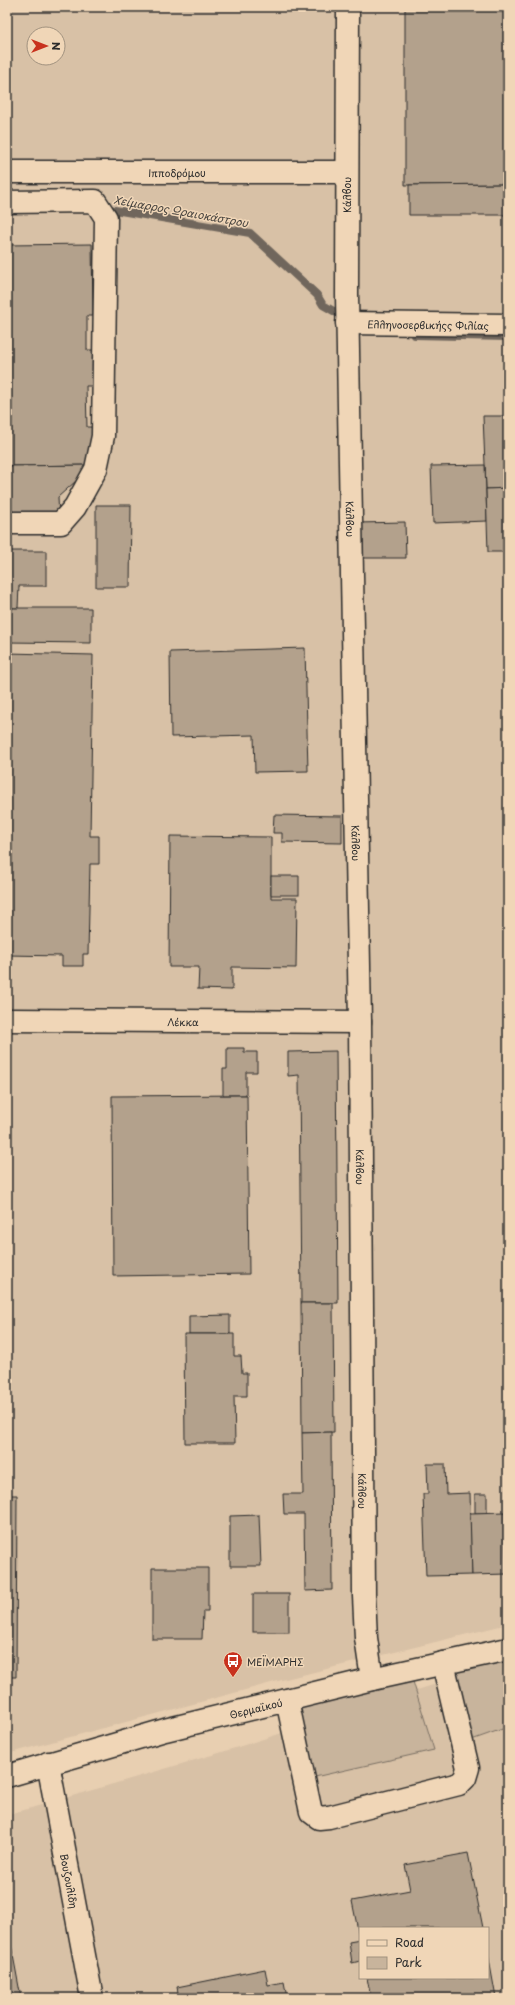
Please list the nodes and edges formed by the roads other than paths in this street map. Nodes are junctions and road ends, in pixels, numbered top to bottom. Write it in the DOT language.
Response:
graph roads {
  1 [pos="348,7"];
  2 [pos="7,172"];
  3 [pos="95,172"];
  4 [pos="346,172"];
  5 [pos="95,201"];
  6 [pos="7,202"];
  7 [pos="347,323"];
  8 [pos="508,325"];
  9 [pos="7,523"];
  10 [pos="7,1020"];
  11 [pos="360,1022"];
  12 [pos="508,1649"];
  13 [pos="444,1663"];
  14 [pos="372,1679"];
  15 [pos="287,1700"];
  16 [pos="48,1763"];
  17 [pos="7,1776"];
  18 [pos="92,1998"];
  1 -- 4 [label="street, Κάλβου"];
  2 -- 3 [label="street, Ιπποδρόμου"];
  3 -- 4 [label="street, Ιπποδρόμου"];
  3 -- 5 [label="street"];
  4 -- 7 [label="street, Κάλβου"];
  5 -- 6 [label="street"];
  5 -- 9 [label="street"];
  7 -- 8 [label="street, Ελληνοσερβικήςς Φιλίας"];
  7 -- 11 [label="street, Κάλβου"];
  10 -- 11 [label="street, Λέκκα"];
  11 -- 14 [label="street, Κάλβου"];
  12 -- 13 [label="street, Θερμαϊκού"];
  13 -- 14 [label="street, Θερμαϊκού"];
  13 -- 15 [label="street"];
  14 -- 15 [label="street, Θερμαϊκού"];
  15 -- 16 [label="street, Θερμαϊκού"];
  16 -- 17 [label="street, Θερμαϊκού"];
  16 -- 18 [label="street, Βουζουλίδη"];
}
